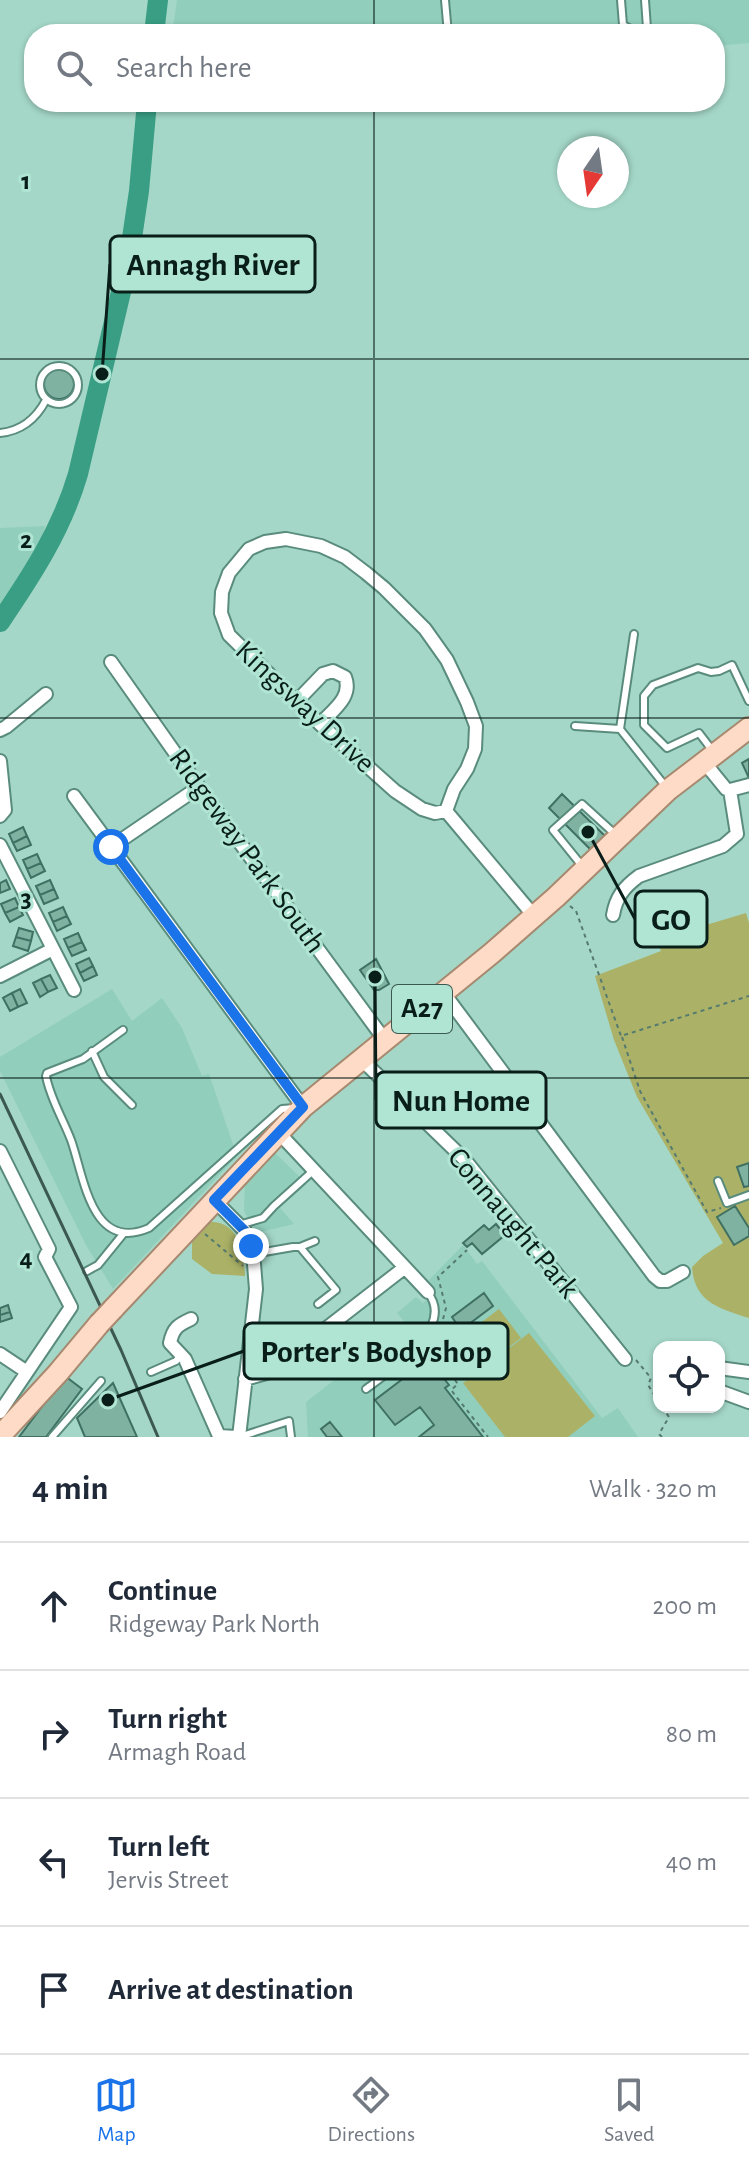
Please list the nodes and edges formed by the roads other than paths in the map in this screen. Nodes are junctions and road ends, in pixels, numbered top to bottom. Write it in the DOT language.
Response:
graph roads {
  1 [pos="445,0"];
  2 [pos="621,0"];
  3 [pos="645,0"];
  4 [pos="447,24"];
  5 [pos="623,24"];
  6 [pos="647,24"];
  7 [pos="46,400"];
  8 [pos="0,433"];
  9 [pos="634,634"];
  10 [pos="111,662"];
  11 [pos="31,688"];
  12 [pos="297,701"];
  13 [pos="749,701"];
  14 [pos="320,724"];
  15 [pos="575,726"];
  16 [pos="749,728"];
  17 [pos="620,729"];
  18 [pos="0,730"];
  19 [pos="709,758"];
  20 [pos="1,770"];
  21 [pos="749,785"];
  22 [pos="199,787"];
  23 [pos="668,790"];
  24 [pos="730,790"];
  25 [pos="74,796"];
  26 [pos="446,811"];
  27 [pos="0,816"];
  28 [pos="743,834"];
  29 [pos="618,837"];
  30 [pos="0,845"];
  31 [pos="111,847"];
  32 [pos="585,870"];
  33 [pos="613,915"];
  34 [pos="534,916"];
  35 [pos="53,949"];
  36 [pos="0,976"];
  37 [pos="74,990"];
  38 [pos="443,992"];
  39 [pos="123,1030"];
  40 [pos="384,1039"];
  41 [pos="92,1051"];
  42 [pos="361,1059"];
  43 [pos="132,1105"];
  44 [pos="303,1107"];
  45 [pos="278,1132"];
  46 [pos="0,1151"];
  47 [pos="314,1170"];
  48 [pos="718,1181"];
  49 [pos="749,1195"];
  50 [pos="214,1200"];
  51 [pos="239,1225"];
  52 [pos="124,1233"];
  53 [pos="315,1241"];
  54 [pos="300,1247"];
  55 [pos="254,1259"];
  56 [pos="404,1268"];
  57 [pos="87,1271"];
  58 [pos="683,1272"];
  59 [pos="428,1292"];
  60 [pos="318,1304"];
  61 [pos="191,1319"];
  62 [pos="429,1337"];
  63 [pos="443,1352"];
  64 [pos="0,1354"];
  65 [pos="181,1355"];
  66 [pos="625,1359"];
  67 [pos="725,1369"];
  68 [pos="27,1372"];
  69 [pos="151,1372"];
  70 [pos="749,1372"];
  71 [pos="245,1379"];
  72 [pos="101,1381"];
  73 [pos="366,1389"];
  74 [pos="725,1393"];
  75 [pos="749,1402"];
  76 [pos="0,1412"];
  77 [pos="0,1436"];
  78 [pos="218,1436"];
  79 [pos="52,1437"];
  80 [pos="238,1437"];
  81 [pos="291,1437"];
  1 -- 4 [label="lane"];
  2 -- 5 [label="lane"];
  3 -- 6 [label="lane"];
  7 -- 7 [label="lane"];
  7 -- 8 [label="lane"];
  9 -- 17 [label="lane"];
  10 -- 22 [label="street, Ridgeway Park South"];
  11 -- 18 [label="street"];
  12 -- 14 [label="street, Kingsway Drive"];
  12 -- 14 [label="street"];
  12 -- 26 [label="street, Kingsway Drive"];
  13 -- 19 [label="lane"];
  14 -- 26 [label="street, Kingsway Drive"];
  15 -- 17 [label="lane"];
  16 -- 19 [label="main road, A27"];
  17 -- 23 [label="lane"];
  19 -- 23 [label="main road, A27"];
  19 -- 24 [label="street"];
  20 -- 27 [label="street"];
  21 -- 24 [label="street"];
  22 -- 31 [label="street"];
  22 -- 40 [label="street, Ridgeway Park South"];
  23 -- 29 [label="main road, A27"];
  24 -- 28 [label="street"];
  25 -- 31 [label="street"];
  26 -- 34 [label="street"];
  28 -- 33 [label="street"];
  29 -- 32 [label="main road, A27"];
  29 -- 32 [label="lane"];
  30 -- 35 [label="street"];
  31 -- 44 [label="street"];
  32 -- 34 [label="main road, A27"];
  34 -- 38 [label="main road, A27"];
  35 -- 36 [label="street"];
  35 -- 37 [label="street"];
  38 -- 40 [label="main road, A27"];
  38 -- 58 [label="street"];
  39 -- 41 [label="lane"];
  40 -- 42 [label="main road, A27"];
  41 -- 43 [label="lane"];
  41 -- 52 [label="lane"];
  42 -- 44 [label="main road, A27"];
  42 -- 66 [label="street, Connaught Park"];
  44 -- 45 [label="main road, A27"];
  44 -- 52 [label="lane"];
  45 -- 47 [label="street"];
  45 -- 50 [label="main road, A27"];
  46 -- 68 [label="street"];
  47 -- 51 [label="lane"];
  47 -- 56 [label="street"];
  48 -- 49 [label="lane"];
  50 -- 51 [label="street"];
  50 -- 77 [label="main road, A27"];
  51 -- 55 [label="street"];
  52 -- 57 [label="lane"];
  53 -- 54 [label="lane"];
  54 -- 55 [label="lane"];
  54 -- 60 [label="lane"];
  55 -- 71 [label="street"];
  56 -- 59 [label="street"];
  56 -- 71 [label="street"];
  59 -- 62 [label="lane"];
  61 -- 65 [label="street"];
  62 -- 63 [label="lane"];
  62 -- 73 [label="lane"];
  64 -- 68 [label="street"];
  65 -- 69 [label="lane"];
  65 -- 78 [label="street"];
  67 -- 70 [label="street"];
  68 -- 76 [label="street"];
  71 -- 80 [label="street"];
  72 -- 79 [label="lane"];
  74 -- 75 [label="street"];
  78 -- 80 [label="street"];
  80 -- 81 [label="lane"];
}
